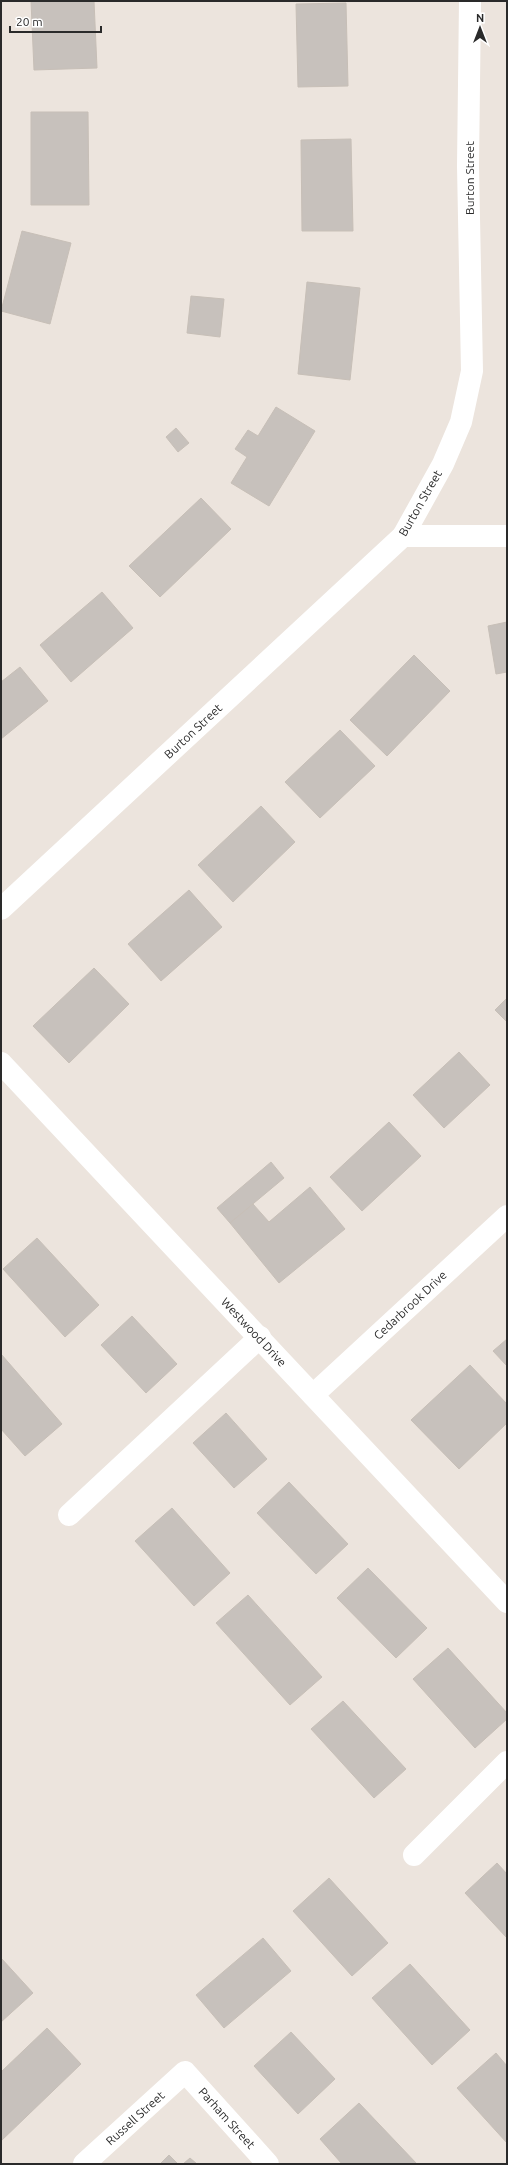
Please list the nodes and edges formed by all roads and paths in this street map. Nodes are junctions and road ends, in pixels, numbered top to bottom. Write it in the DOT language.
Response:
graph roads {
  1 [pos="470,1"];
  2 [pos="403,536"];
  3 [pos="507,536"];
  4 [pos="1,909"];
  5 [pos="1,1063"];
  6 [pos="507,1216"];
  7 [pos="260,1337"];
  8 [pos="313,1395"];
  9 [pos="69,1516"];
  10 [pos="507,1602"];
  11 [pos="507,1762"];
  12 [pos="414,1855"];
  13 [pos="185,2072"];
  14 [pos="84,2164"];
  15 [pos="268,2164"];
  1 -- 2 [label="street, Burton Street"];
  2 -- 3 [label="street"];
  2 -- 4 [label="street, Burton Street"];
  5 -- 7 [label="street, Westwood Drive"];
  6 -- 8 [label="street, Cedarbrook Drive"];
  7 -- 8 [label="street, Westwood Drive"];
  7 -- 9 [label="street"];
  8 -- 10 [label="street, Westwood Drive"];
  11 -- 12 [label="street"];
  13 -- 14 [label="street, Russell Street"];
  13 -- 15 [label="street, Parham Street"];
}
